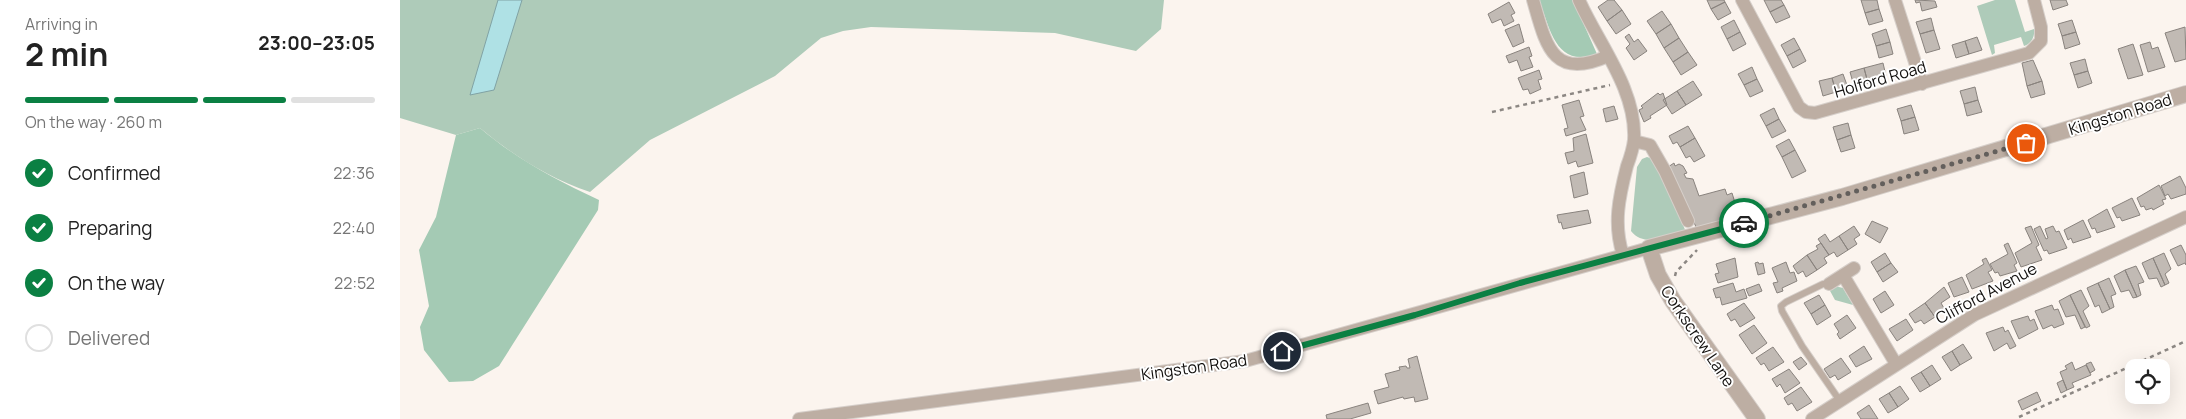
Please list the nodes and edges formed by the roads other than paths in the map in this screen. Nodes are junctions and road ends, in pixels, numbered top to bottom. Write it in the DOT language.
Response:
graph roads {
  1 [pos="1533,0"];
  2 [pos="1579,0"];
  3 [pos="1742,0"];
  4 [pos="1895,0"];
  5 [pos="2034,0"];
  6 [pos="1608,56"];
  7 [pos="1922,84"];
  8 [pos="2186,94"];
  9 [pos="1634,141"];
  10 [pos="2186,217"];
  11 [pos="1688,221"];
  12 [pos="1649,248"];
  13 [pos="1623,255"];
  14 [pos="1854,268"];
  15 [pos="1842,275"];
  16 [pos="1829,284"];
  17 [pos="1896,364"];
  18 [pos="1840,401"];
  19 [pos="799,419"];
  20 [pos="1757,419"];
  21 [pos="1812,419"];
  1 -- 6 [label="street"];
  2 -- 6 [label="street"];
  3 -- 7 [label="street, Holford Road"];
  4 -- 7 [label="street"];
  5 -- 7 [label="street, Holford Road"];
  6 -- 9 [label="street"];
  8 -- 12 [label="street, Kingston Road"];
  9 -- 11 [label="street"];
  9 -- 13 [label="street"];
  10 -- 17 [label="street, Clifford Avenue"];
  12 -- 13 [label="street, Kingston Road"];
  12 -- 20 [label="street, Corkscrew Lane"];
  13 -- 19 [label="street, Kingston Road"];
  14 -- 15 [label="street"];
  15 -- 16 [label="street"];
  15 -- 17 [label="street"];
  16 -- 18 [label="lane"];
  17 -- 18 [label="street, Clifford Avenue"];
  18 -- 21 [label="street, Clifford Avenue"];
}
